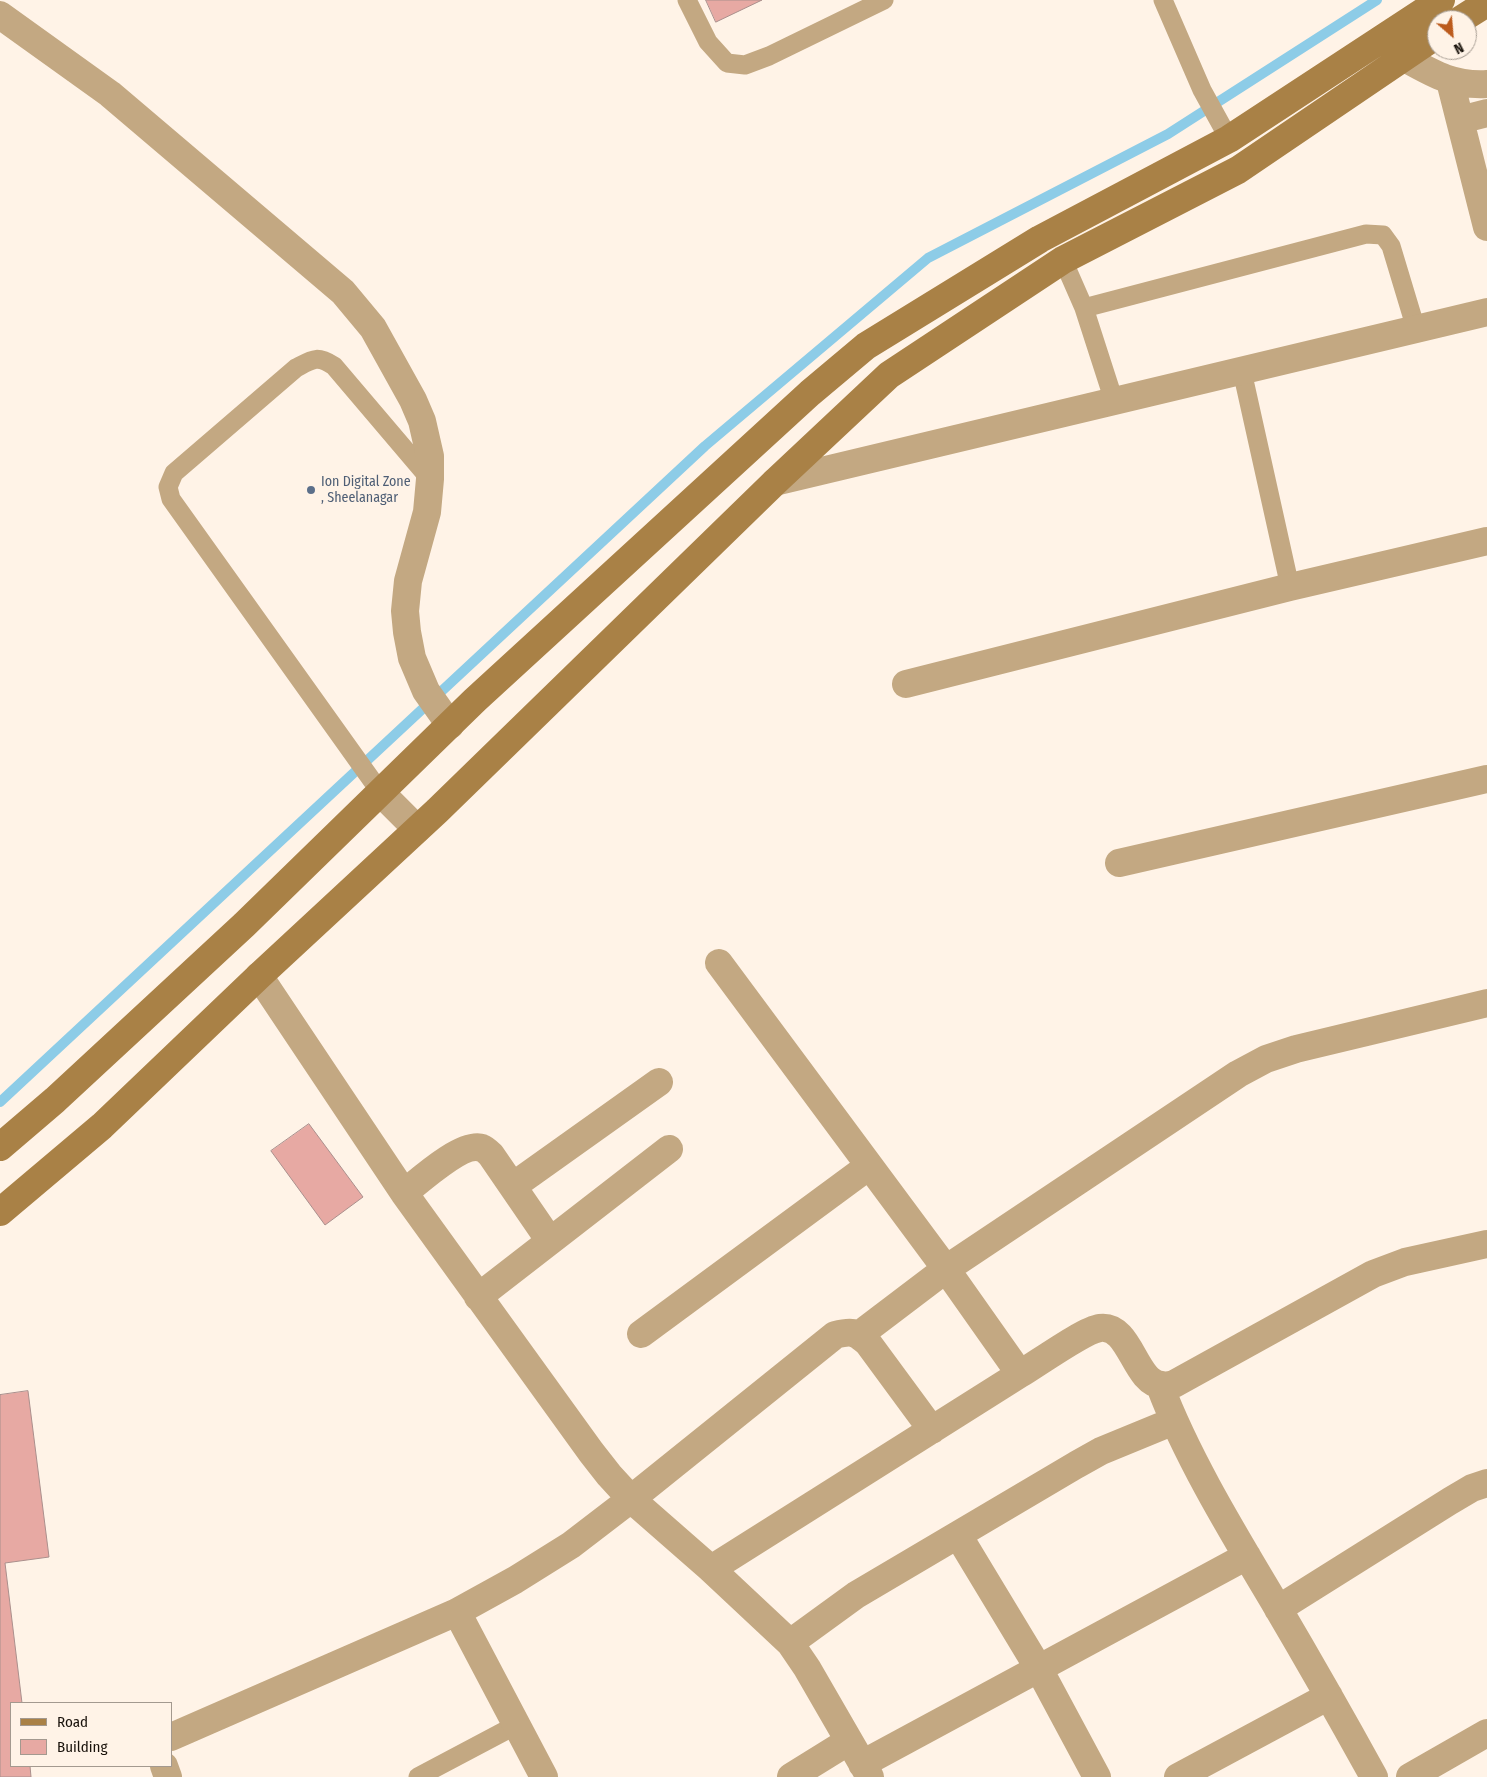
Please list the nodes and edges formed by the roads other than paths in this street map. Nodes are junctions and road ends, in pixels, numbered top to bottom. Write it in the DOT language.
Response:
graph roads {
  1 [pos="687,0"];
  2 [pos="884,0"];
  3 [pos="1163,0"];
  4 [pos="1441,0"];
  5 [pos="1487,3"];
  6 [pos="1476,10"];
  7 [pos="0,15"];
  8 [pos="1427,41"];
  9 [pos="1403,57"];
  10 [pos="1450,81"];
  11 [pos="1487,84"];
  12 [pos="1487,113"];
  13 [pos="1460,120"];
  14 [pos="1229,140"];
  15 [pos="1487,227"];
  16 [pos="1063,260"];
  17 [pos="1084,308"];
  18 [pos="1487,312"];
  19 [pos="1416,329"];
  20 [pos="1242,371"];
  21 [pos="1114,401"];
  22 [pos="430,479"];
  23 [pos="775,482"];
  24 [pos="1487,542"];
  25 [pos="1290,587"];
  26 [pos="906,684"];
  27 [pos="439,710"];
  28 [pos="1487,780"];
  29 [pos="376,786"];
  30 [pos="417,829"];
  31 [pos="1119,864"];
  32 [pos="719,963"];
  33 [pos="259,976"];
  34 [pos="1487,1003"];
  35 [pos="659,1082"];
  36 [pos="0,1147"];
  37 [pos="669,1149"];
  38 [pos="869,1166"];
  39 [pos="513,1186"];
  40 [pos="404,1193"];
  41 [pos="0,1212"];
  42 [pos="550,1241"];
  43 [pos="1487,1244"];
  44 [pos="946,1269"];
  45 [pos="478,1297"];
  46 [pos="641,1334"];
  47 [pos="860,1335"];
  48 [pos="1020,1374"];
  49 [pos="1160,1386"];
  50 [pos="1174,1421"];
  51 [pos="932,1430"];
  52 [pos="1487,1483"];
  53 [pos="631,1499"];
  54 [pos="958,1536"];
  55 [pos="1247,1556"];
  56 [pos="711,1570"];
  57 [pos="1278,1609"];
  58 [pos="457,1612"];
  59 [pos="790,1643"];
  60 [pos="1039,1669"];
  61 [pos="1329,1696"];
  62 [pos="518,1724"];
  63 [pos="1487,1734"];
  64 [pos="172,1737"];
  65 [pos="860,1761"];
  66 [pos="418,1777"];
  67 [pos="544,1777"];
  68 [pos="791,1777"];
  69 [pos="1097,1777"];
  70 [pos="1178,1777"];
  71 [pos="1374,1777"];
  72 [pos="1410,1777"];
  1 -- 2 [label="lane"];
  3 -- 14 [label="lane"];
  4 -- 14 [label="street"];
  5 -- 6 [label="street"];
  7 -- 22 [label="street"];
  8 -- 9 [label="street"];
  9 -- 10 [label="street"];
  9 -- 16 [label="street"];
  10 -- 11 [label="street"];
  10 -- 13 [label="street"];
  12 -- 13 [label="street"];
  13 -- 15 [label="street"];
  14 -- 27 [label="street"];
  16 -- 17 [label="lane"];
  16 -- 23 [label="street"];
  17 -- 19 [label="lane"];
  17 -- 21 [label="lane"];
  18 -- 19 [label="street"];
  19 -- 20 [label="street"];
  20 -- 21 [label="street"];
  20 -- 25 [label="lane"];
  21 -- 23 [label="street"];
  22 -- 27 [label="street"];
  22 -- 29 [label="lane"];
  23 -- 30 [label="street"];
  24 -- 25 [label="street"];
  25 -- 26 [label="street"];
  27 -- 29 [label="street"];
  28 -- 31 [label="street"];
  29 -- 30 [label="street"];
  29 -- 36 [label="street"];
  30 -- 33 [label="street"];
  32 -- 38 [label="street"];
  33 -- 40 [label="street"];
  33 -- 41 [label="street"];
  34 -- 44 [label="street"];
  35 -- 39 [label="street"];
  37 -- 42 [label="street"];
  38 -- 44 [label="street"];
  38 -- 46 [label="street"];
  39 -- 40 [label="street"];
  39 -- 42 [label="street"];
  40 -- 45 [label="street"];
  42 -- 45 [label="street"];
  43 -- 49 [label="street"];
  44 -- 47 [label="street"];
  44 -- 48 [label="street"];
  45 -- 53 [label="street"];
  47 -- 51 [label="street"];
  47 -- 53 [label="street"];
  48 -- 49 [label="street"];
  48 -- 51 [label="street"];
  49 -- 50 [label="street"];
  50 -- 54 [label="street"];
  50 -- 55 [label="street"];
  51 -- 56 [label="street"];
  52 -- 57 [label="street"];
  53 -- 56 [label="street"];
  53 -- 58 [label="street"];
  54 -- 59 [label="street"];
  54 -- 60 [label="street"];
  55 -- 57 [label="street"];
  55 -- 60 [label="street"];
  56 -- 59 [label="street"];
  57 -- 61 [label="street"];
  58 -- 62 [label="street"];
  58 -- 64 [label="street"];
  59 -- 65 [label="street"];
  60 -- 65 [label="street"];
  60 -- 69 [label="street"];
  61 -- 70 [label="street"];
  61 -- 71 [label="street"];
  62 -- 66 [label="lane"];
  62 -- 67 [label="street"];
  63 -- 72 [label="street"];
  65 -- 68 [label="street"];
}
